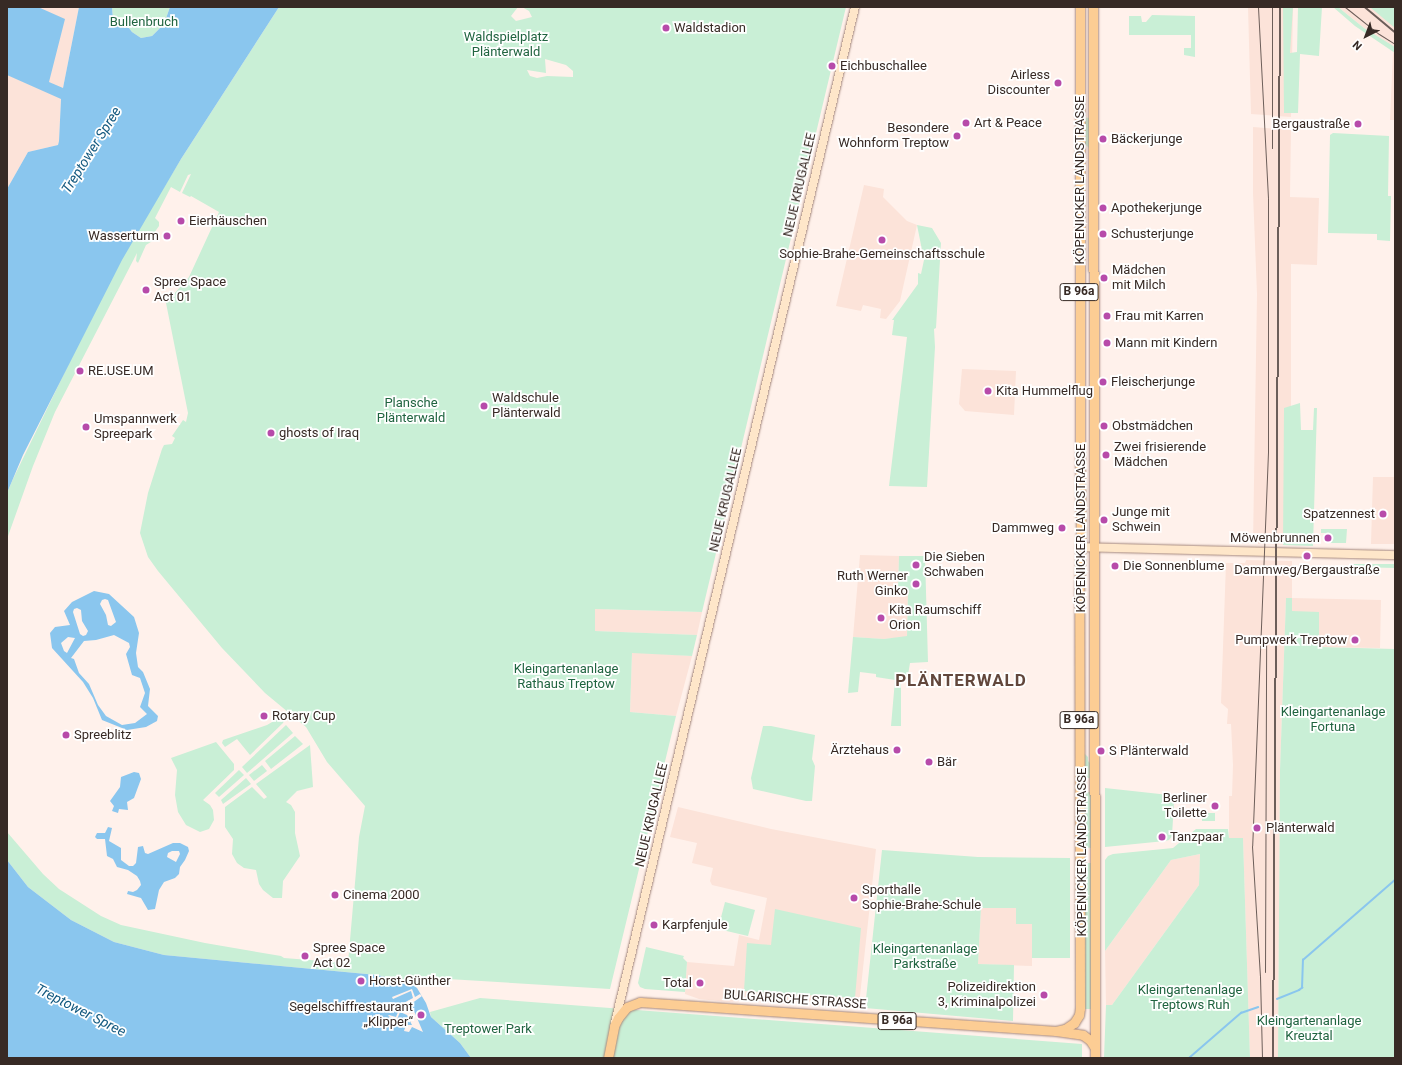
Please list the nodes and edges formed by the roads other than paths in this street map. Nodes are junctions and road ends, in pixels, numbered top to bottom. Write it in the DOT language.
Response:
graph roads {
  1 [pos="855,7"];
  2 [pos="1080,7"];
  3 [pos="1092,7"];
  4 [pos="1080,547"];
  5 [pos="1093,548"];
  6 [pos="1395,555"];
  7 [pos="614,1026"];
  8 [pos="1056,1031"];
  9 [pos="1095,1048"];
  10 [pos="608,1058"];
  11 [pos="1095,1058"];
  1 -- 7 [label="street, NEUE KRUGALLEE"];
  2 -- 4 [label="main road, KÖPENICKER LANDSTRASSE / B 96a"];
  3 -- 5 [label="main road, KÖPENICKER LANDSTRASSE / B 96a"];
  4 -- 5 [label="street"];
  4 -- 8 [label="main road, KÖPENICKER LANDSTRASSE / B 96a"];
  5 -- 6 [label="street"];
  5 -- 9 [label="main road, KÖPENICKER LANDSTRASSE / B 96a"];
  7 -- 8 [label="main road, BULGARISCHE STRASSE / B 96a"];
  7 -- 10 [label="main road, B 96a"];
  8 -- 9 [label="main road, BULGARISCHE STRASSE"];
  9 -- 11 [label="main road, B 96a"];
}
